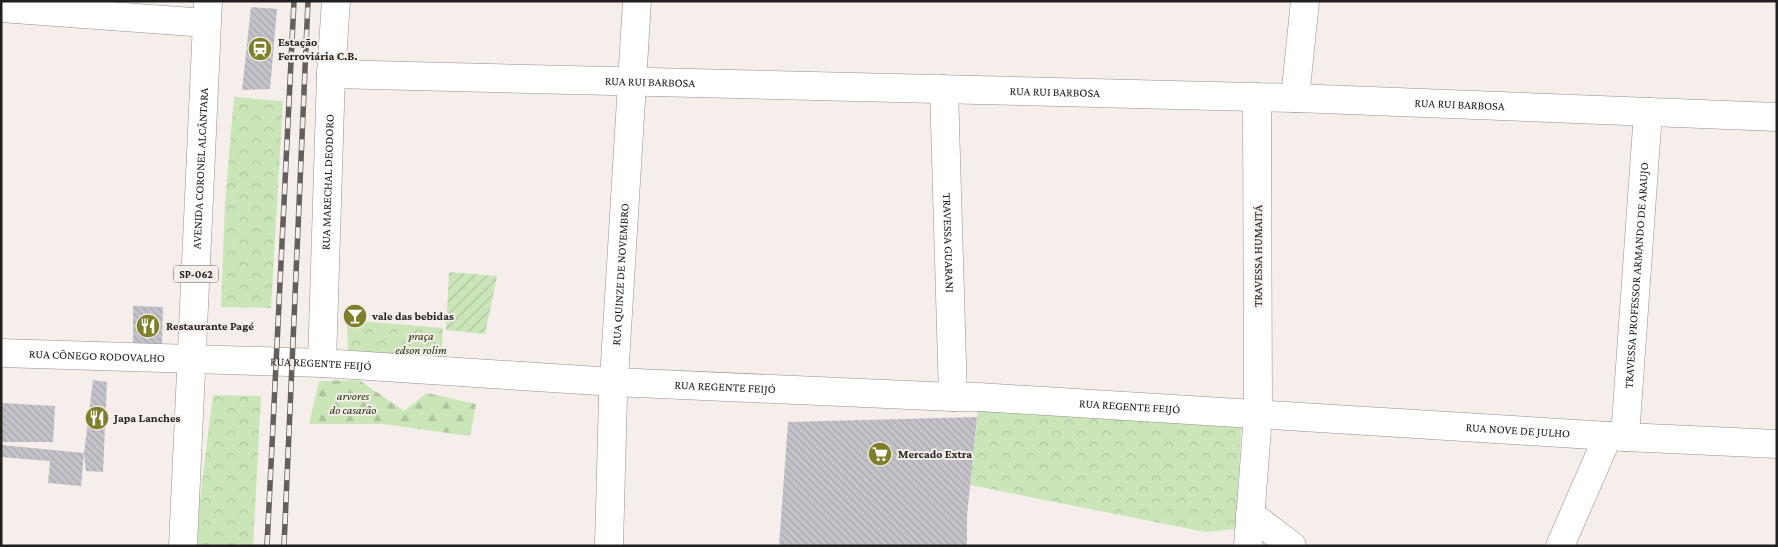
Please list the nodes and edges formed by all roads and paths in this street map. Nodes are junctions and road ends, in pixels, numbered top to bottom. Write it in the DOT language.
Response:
graph roads {
  1 [pos="336,1"];
  2 [pos="637,1"];
  3 [pos="1305,1"];
  4 [pos="1,8"];
  5 [pos="207,12"];
  6 [pos="332,74"];
  7 [pos="632,81"];
  8 [pos="944,89"];
  9 [pos="1257,97"];
  10 [pos="1295,98"];
  11 [pos="1648,112"];
  12 [pos="1777,117"];
  13 [pos="1,352"];
  14 [pos="193,359"];
  15 [pos="322,363"];
  16 [pos="614,382"];
  17 [pos="953,397"];
  18 [pos="1258,415"];
  19 [pos="1616,437"];
  20 [pos="1777,444"];
  21 [pos="1250,514"];
  22 [pos="184,546"];
  23 [pos="609,546"];
  24 [pos="1248,546"];
  25 [pos="1292,546"];
  26 [pos="1560,546"];
  1 -- 6 [label="street, RUA MARECHAL DEODORO"];
  2 -- 7 [label="street, RUA QUINZE DE NOVEMBRO"];
  3 -- 10 [label="street"];
  4 -- 5 [label="street"];
  5 -- 14 [label="street, AVENIDA CORONEL ALCÂNTARA / SP-062"];
  6 -- 7 [label="street, RUA RUI BARBOSA"];
  6 -- 15 [label="street, RUA MARECHAL DEODORO"];
  7 -- 8 [label="street, RUA RUI BARBOSA"];
  7 -- 16 [label="street, RUA QUINZE DE NOVEMBRO"];
  8 -- 9 [label="street, RUA RUI BARBOSA"];
  8 -- 17 [label="street, TRAVESSA GUARANI"];
  9 -- 10 [label="street, RUA RUI BARBOSA"];
  9 -- 18 [label="street, TRAVESSA HUMAITÁ"];
  10 -- 11 [label="street, RUA RUI BARBOSA"];
  11 -- 12 [label="street, RUA RUI BARBOSA"];
  11 -- 19 [label="street, TRAVESSA PROFESSOR ARMANDO DE ARAUJO"];
  13 -- 14 [label="street, RUA CÔNEGO RODOVALHO"];
  14 -- 15 [label="street, RUA REGENTE FEIJÓ"];
  14 -- 22 [label="street, AVENIDA CORONEL ALCÂNTARA / SP-062"];
  15 -- 16 [label="street, RUA REGENTE FEIJÓ"];
  16 -- 17 [label="street, RUA REGENTE FEIJÓ"];
  16 -- 23 [label="street, RUA QUINZE DE NOVEMBRO"];
  17 -- 18 [label="street, RUA REGENTE FEIJÓ"];
  18 -- 19 [label="street, RUA NOVE DE JULHO"];
  18 -- 21 [label="street, TRAVESSA HUMAITÁ"];
  19 -- 20 [label="street, RUA NOVE DE JULHO"];
  19 -- 26 [label="street, TRAVESSA PROFESSOR ARMANDO DE ARAUJO"];
  21 -- 24 [label="street, TRAVESSA HUMAITÁ"];
  21 -- 25 [label="street"];
}
